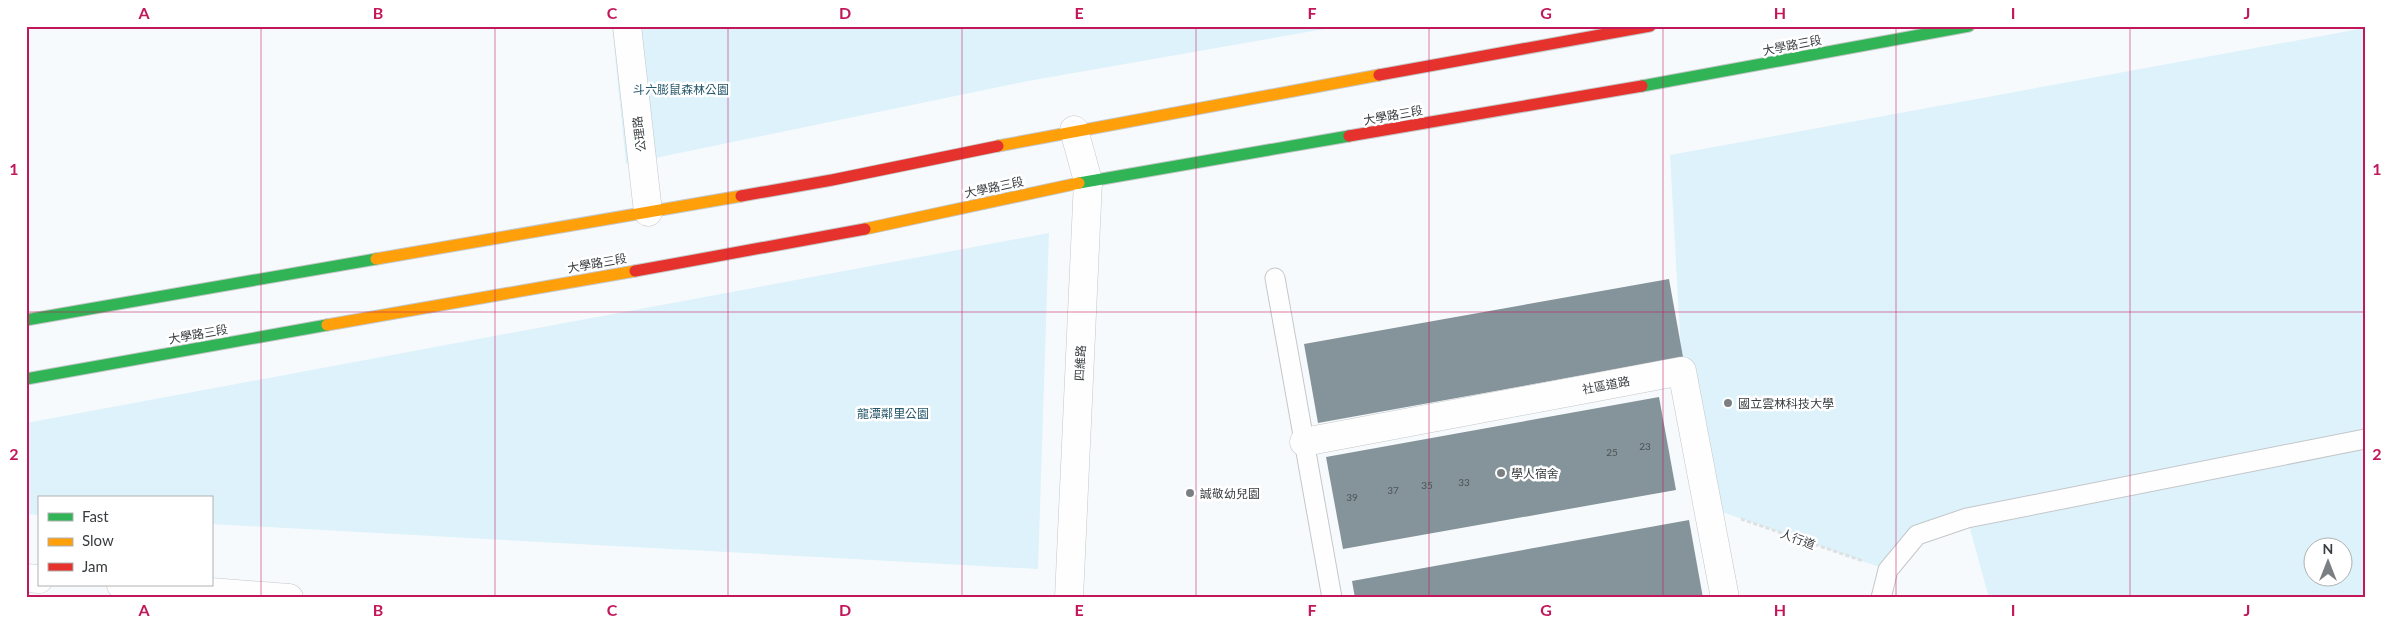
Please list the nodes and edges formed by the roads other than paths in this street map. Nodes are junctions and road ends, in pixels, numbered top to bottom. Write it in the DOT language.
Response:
graph roads {
  1 [pos="627,26"];
  2 [pos="1650,26"];
  3 [pos="1969,26"];
  4 [pos="1074,130"];
  5 [pos="1088,181"];
  6 [pos="648,212"];
  7 [pos="1275,278"];
  8 [pos="26,320"];
  9 [pos="26,379"];
  10 [pos="2365,439"];
  11 [pos="1304,442"];
  12 [pos="134,586"];
  13 [pos="289,598"];
  14 [pos="1069,598"];
  15 [pos="1332,598"];
  16 [pos="1725,598"];
  17 [pos="1881,598"];
  1 -- 6 [label="street, 公理路"];
  2 -- 4 [label="street"];
  3 -- 5 [label="street, 大學路三段"];
  4 -- 5 [label="street, 四維路"];
  4 -- 6 [label="street"];
  5 -- 9 [label="street, 大學路三段"];
  5 -- 14 [label="street, 四維路"];
  6 -- 8 [label="street"];
  7 -- 11 [label="lane"];
  10 -- 17 [label="lane"];
  11 -- 15 [label="lane"];
  11 -- 16 [label="street, 社區道路"];
  12 -- 13 [label="street"];
}
